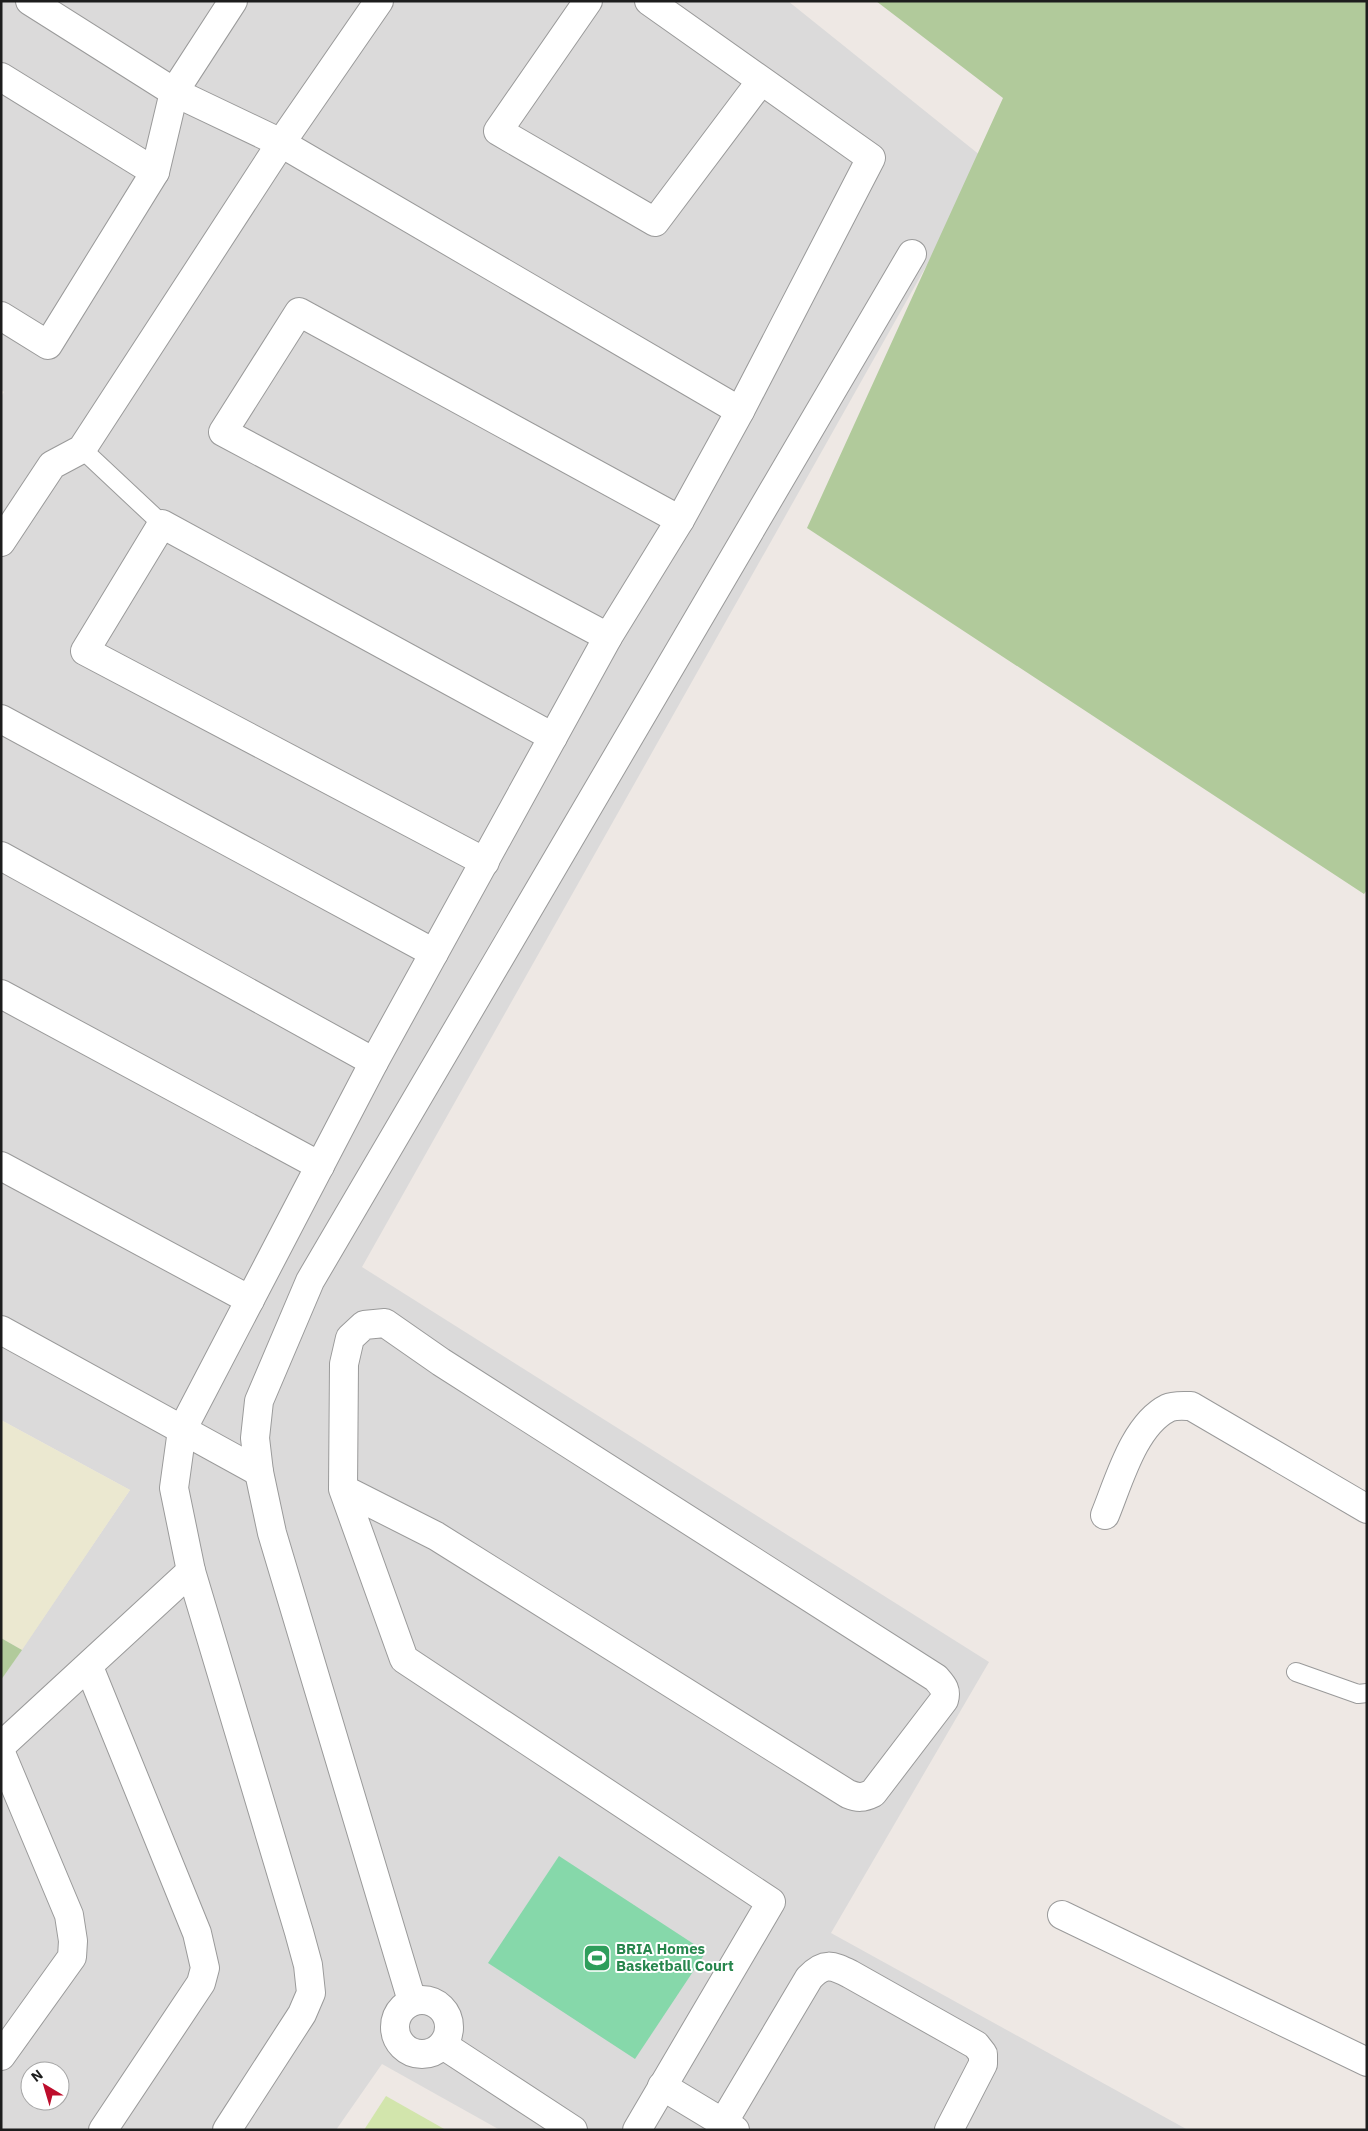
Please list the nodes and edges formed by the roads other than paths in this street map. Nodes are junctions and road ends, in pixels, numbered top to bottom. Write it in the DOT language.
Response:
graph roads {
  1 [pos="233,1"];
  2 [pos="379,1"];
  3 [pos="588,1"];
  4 [pos="649,1"];
  5 [pos="33,2"];
  6 [pos="1,76"];
  7 [pos="761,82"];
  8 [pos="174,92"];
  9 [pos="281,143"];
  10 [pos="156,172"];
  11 [pos="912,254"];
  12 [pos="1,316"];
  13 [pos="740,410"];
  14 [pos="82,450"];
  15 [pos="680,520"];
  16 [pos="162,524"];
  17 [pos="1,542"];
  18 [pos="608,638"];
  19 [pos="1,719"];
  20 [pos="553,737"];
  21 [pos="1,856"];
  22 [pos="485,862"];
  23 [pos="434,953"];
  24 [pos="1,994"];
  25 [pos="374,1062"];
  26 [pos="1,1166"];
  27 [pos="320,1166"];
  28 [pos="250,1300"];
  29 [pos="1,1330"];
  30 [pos="182,1430"];
  31 [pos="259,1472"];
  32 [pos="343,1489"];
  33 [pos="1367,1509"];
  34 [pos="1105,1515"];
  35 [pos="191,1571"];
  36 [pos="89,1667"];
  37 [pos="1296,1672"];
  38 [pos="1367,1693"];
  39 [pos="1,1746"];
  40 [pos="1,1753"];
  41 [pos="1062,1916"];
  42 [pos="412,2001"];
  43 [pos="442,2046"];
  44 [pos="1,2056"];
  45 [pos="1367,2062"];
  46 [pos="662,2086"];
  47 [pos="729,2126"];
  48 [pos="103,2130"];
  49 [pos="227,2130"];
  50 [pos="572,2130"];
  51 [pos="637,2130"];
  52 [pos="949,2130"];
  1 -- 8 [label="street"];
  2 -- 9 [label="street"];
  3 -- 7 [label="street"];
  4 -- 7 [label="street"];
  5 -- 8 [label="street"];
  6 -- 10 [label="street"];
  7 -- 13 [label="street"];
  8 -- 9 [label="street"];
  8 -- 10 [label="street"];
  9 -- 13 [label="street"];
  9 -- 14 [label="street"];
  10 -- 12 [label="street"];
  11 -- 31 [label="street"];
  13 -- 15 [label="street"];
  14 -- 16 [label="lane"];
  14 -- 17 [label="street"];
  15 -- 18 [label="street"];
  15 -- 18 [label="street"];
  16 -- 20 [label="street"];
  16 -- 22 [label="street"];
  18 -- 20 [label="street"];
  19 -- 23 [label="street"];
  20 -- 22 [label="street"];
  21 -- 25 [label="street"];
  22 -- 23 [label="street"];
  23 -- 25 [label="street"];
  24 -- 27 [label="street"];
  25 -- 27 [label="street"];
  26 -- 28 [label="street"];
  27 -- 28 [label="street"];
  28 -- 30 [label="street"];
  29 -- 30 [label="street"];
  30 -- 31 [label="street"];
  30 -- 35 [label="street"];
  31 -- 42 [label="street"];
  32 -- 32 [label="street"];
  32 -- 46 [label="street"];
  33 -- 34 [label="street"];
  35 -- 36 [label="street"];
  35 -- 49 [label="street"];
  36 -- 39 [label="street"];
  36 -- 48 [label="street"];
  37 -- 38 [label="lane"];
  40 -- 44 [label="street"];
  41 -- 45 [label="street"];
  42 -- 43 [label="street"];
  42 -- 43 [label="street"];
  43 -- 50 [label="street"];
  46 -- 47 [label="street"];
  46 -- 51 [label="street"];
  47 -- 52 [label="street"];
}
